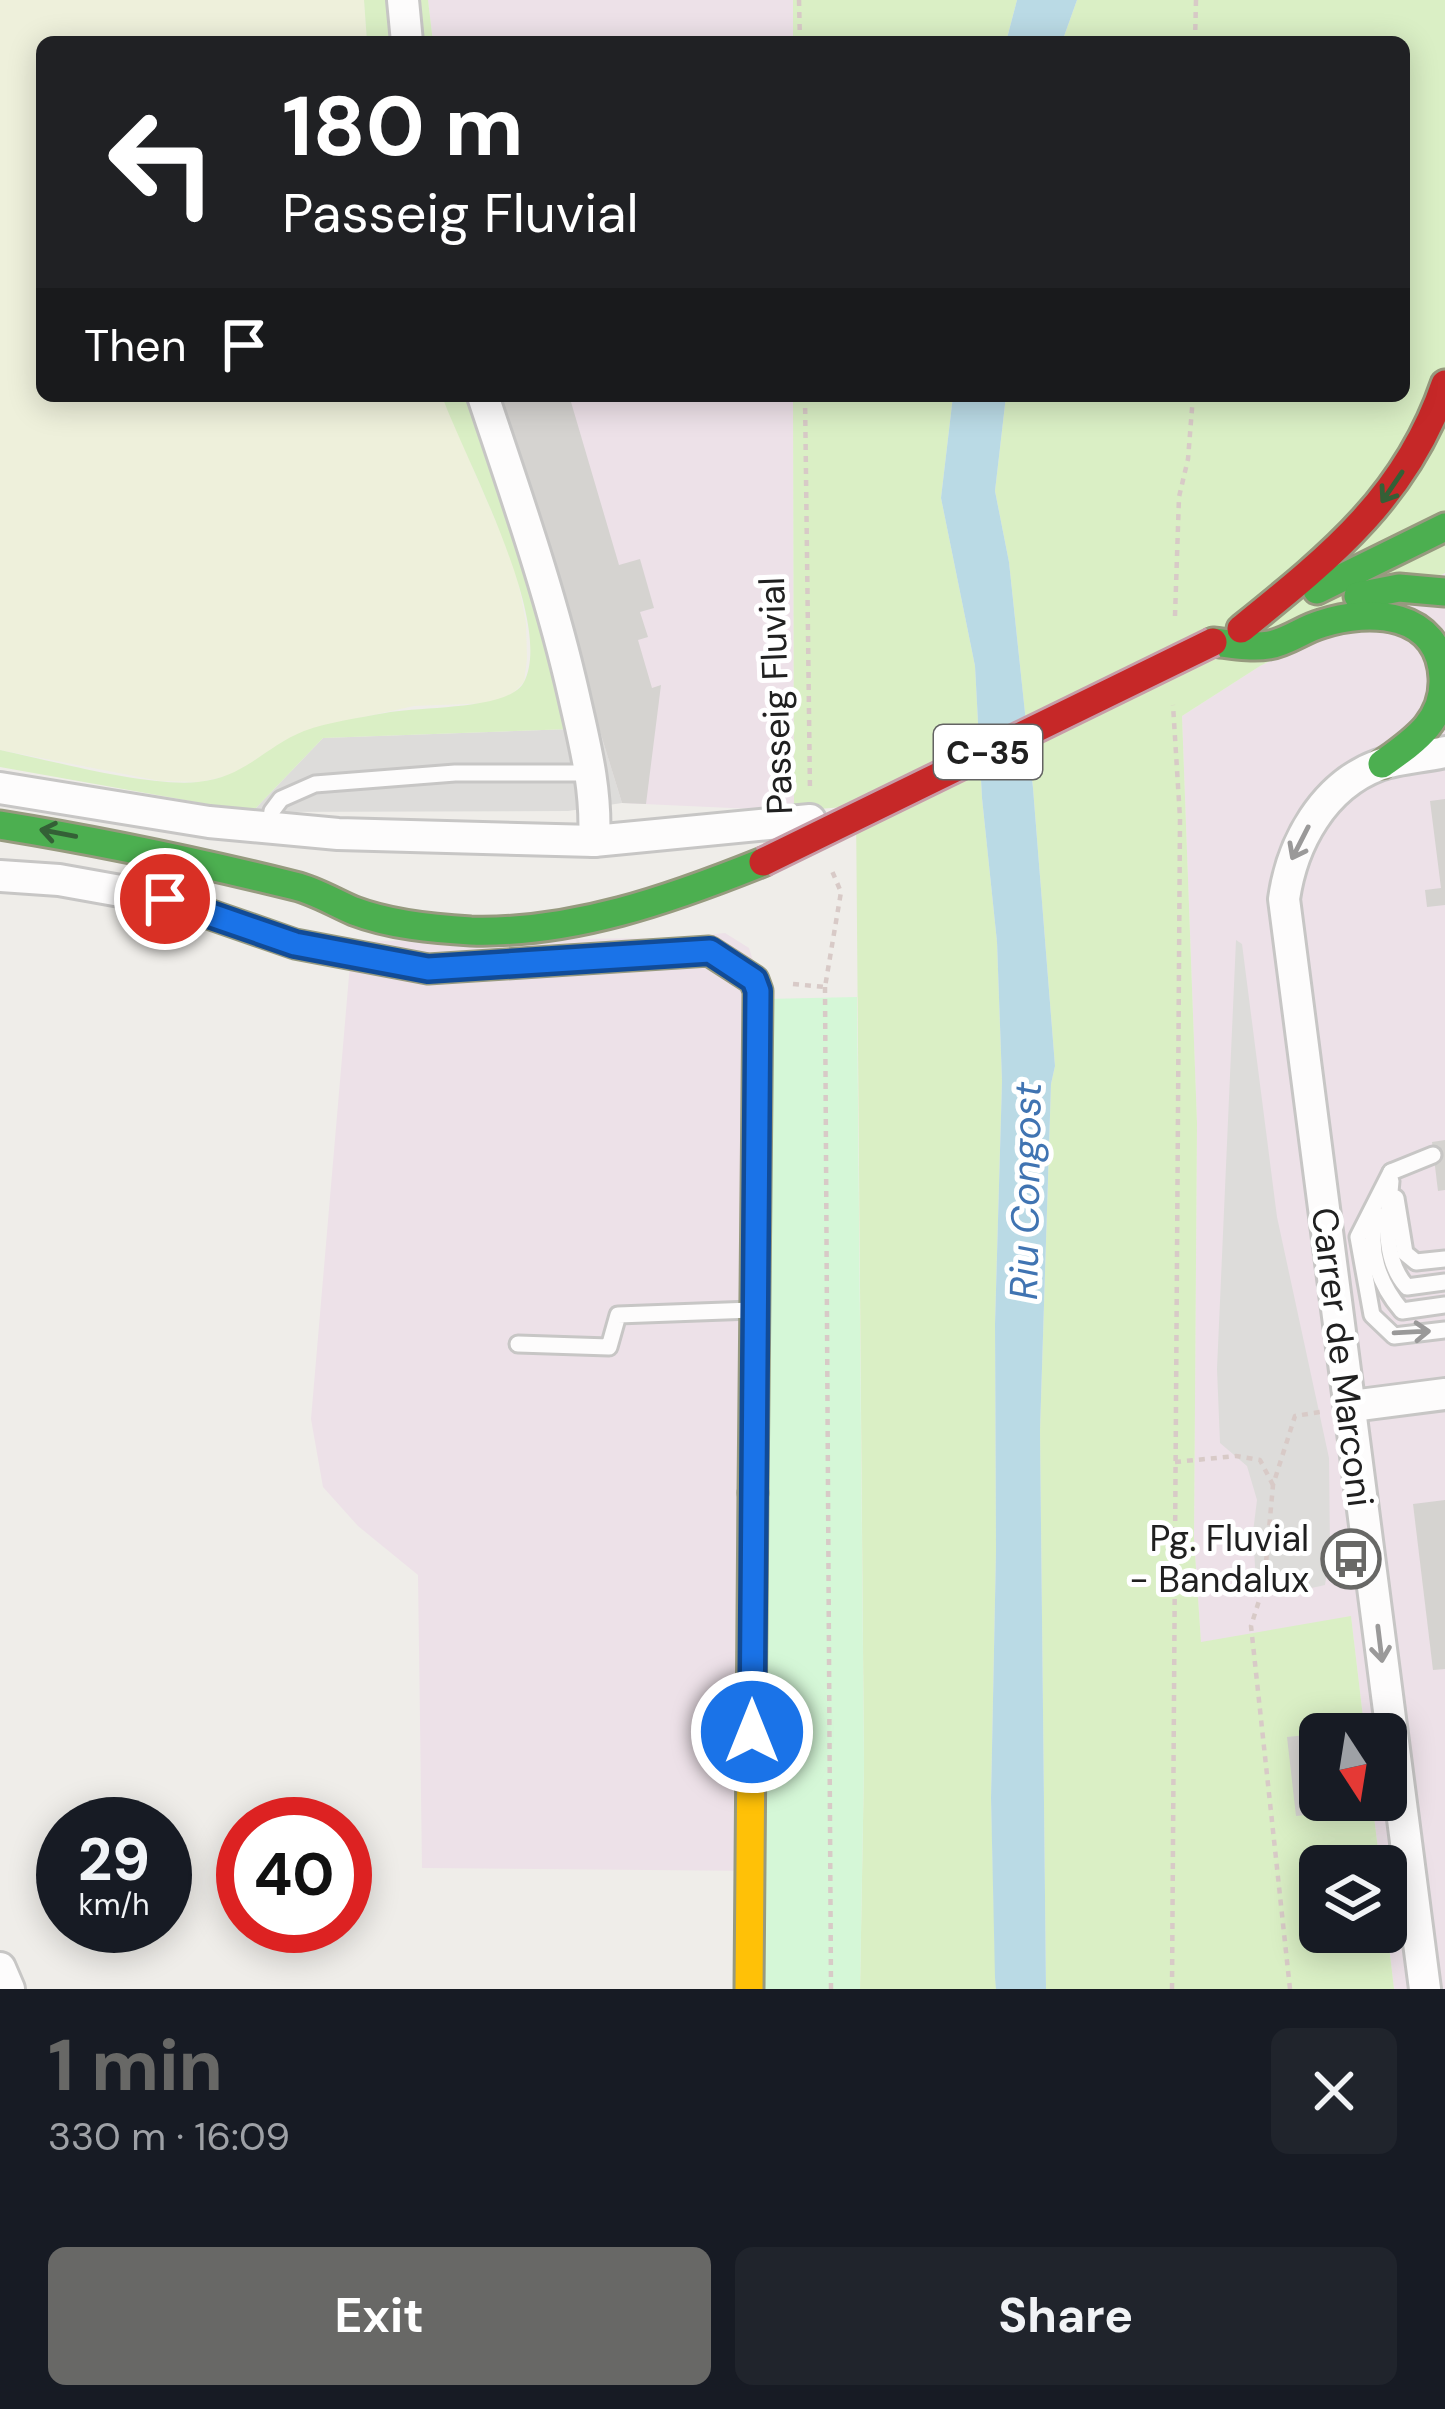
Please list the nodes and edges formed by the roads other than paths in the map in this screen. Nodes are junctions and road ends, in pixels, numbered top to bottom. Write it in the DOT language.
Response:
graph roads {
  1 [pos="403,0"];
  2 [pos="406,36"];
  3 [pos="1445,384"];
  4 [pos="485,402"];
  5 [pos="1445,526"];
  6 [pos="1445,592"];
  7 [pos="1317,625"];
  8 [pos="1241,629"];
  9 [pos="1213,642"];
  10 [pos="1445,752"];
  11 [pos="1382,764"];
  12 [pos="592,772"];
  13 [pos="0,788"];
  14 [pos="810,820"];
  15 [pos="0,825"];
  16 [pos="268,830"];
  17 [pos="594,841"];
  18 [pos="0,851"];
  19 [pos="0,876"];
  20 [pos="166,886"];
  21 [pos="332,905"];
  22 [pos="1433,1155"];
  23 [pos="1391,1172"];
  24 [pos="1445,1258"];
  25 [pos="1445,1282"];
  26 [pos="1445,1305"];
  27 [pos="755,1310"];
  28 [pos="1445,1330"];
  29 [pos="518,1344"];
  30 [pos="1445,1394"];
  31 [pos="1352,1406"];
  32 [pos="0,1968"];
  33 [pos="9,1989"];
  34 [pos="749,1989"];
  35 [pos="1425,1989"];
  1 -- 2 [label="street"];
  3 -- 8 [label="main road, one-way"];
  4 -- 12 [label="street"];
  5 -- 8 [label="main road, C-35"];
  6 -- 7 [label="main road"];
  7 -- 9 [label="main road"];
  7 -- 11 [label="main road"];
  8 -- 9 [label="main road, C-35"];
  9 -- 21 [label="main road, C-35, bridge"];
  10 -- 11 [label="street"];
  11 -- 31 [label="street, Carrer de Marconi, one-way"];
  12 -- 16 [label="lane"];
  12 -- 17 [label="street"];
  13 -- 16 [label="street"];
  14 -- 17 [label="street"];
  21 -- 15 [label="main road, C-35, one-way"];
  16 -- 17 [label="street"];
  18 -- 20 [label="main road, C-35"];
  19 -- 20 [label="street"];
  20 -- 21 [label="main road, C-35"];
  20 -- 27 [label="main road"];
  22 -- 23 [label="lane"];
  23 -- 24 [label="lane"];
  23 -- 25 [label="lane"];
  23 -- 26 [label="lane"];
  23 -- 28 [label="lane, one-way"];
  27 -- 29 [label="lane"];
  27 -- 34 [label="main road"];
  30 -- 31 [label="street"];
  31 -- 35 [label="street, Carrer de Marconi, one-way"];
  32 -- 33 [label="street"];
}
